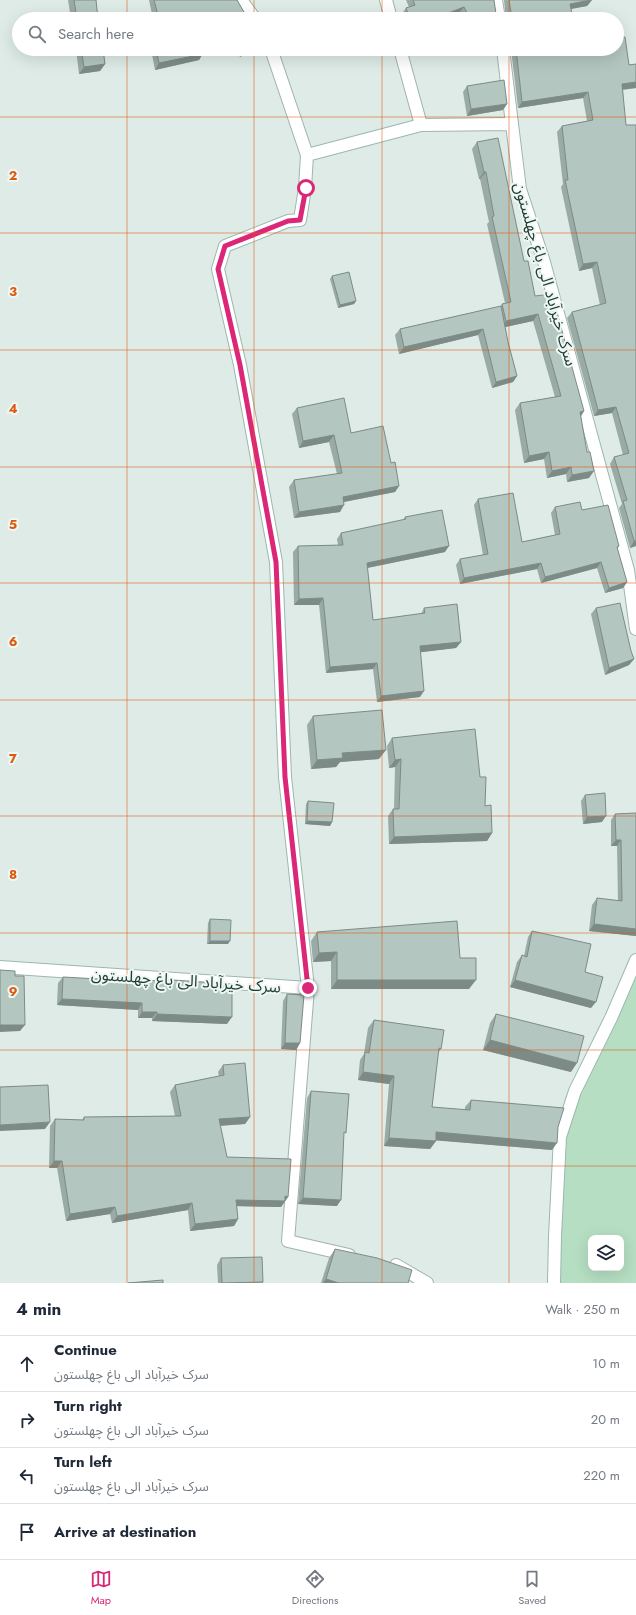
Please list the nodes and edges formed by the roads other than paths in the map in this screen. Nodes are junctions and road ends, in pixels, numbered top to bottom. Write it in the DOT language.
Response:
graph roads {
  1 [pos="240,0"];
  2 [pos="386,0"];
  3 [pos="496,0"];
  4 [pos="249,12"];
  5 [pos="389,12"];
  6 [pos="498,12"];
  7 [pos="273,56"];
  8 [pos="402,56"];
  9 [pos="504,56"];
  10 [pos="512,124"];
  11 [pos="421,125"];
  12 [pos="307,155"];
  13 [pos="632,568"];
  14 [pos="636,629"];
  15 [pos="636,960"];
  16 [pos="0,967"];
  17 [pos="308,988"];
  18 [pos="360,1257"];
  19 [pos="382,1262"];
  20 [pos="427,1283"];
  21 [pos="554,1283"];
  1 -- 4 [label="street"];
  2 -- 5 [label="street"];
  3 -- 6 [label="street"];
  7 -- 12 [label="street"];
  8 -- 11 [label="street"];
  9 -- 10 [label="street, سرک خیرآباد الی باغ چهلستون"];
  10 -- 11 [label="street"];
  10 -- 13 [label="street, سرک خیرآباد الی باغ چهلستون"];
  11 -- 12 [label="street"];
  12 -- 17 [label="street"];
  13 -- 14 [label="street, سرک خیرآباد الی باغ چهلستون"];
  15 -- 21 [label="street"];
  16 -- 17 [label="street, سرک خیرآباد الی باغ چهلستون"];
  17 -- 18 [label="street"];
  19 -- 20 [label="street"];
}
